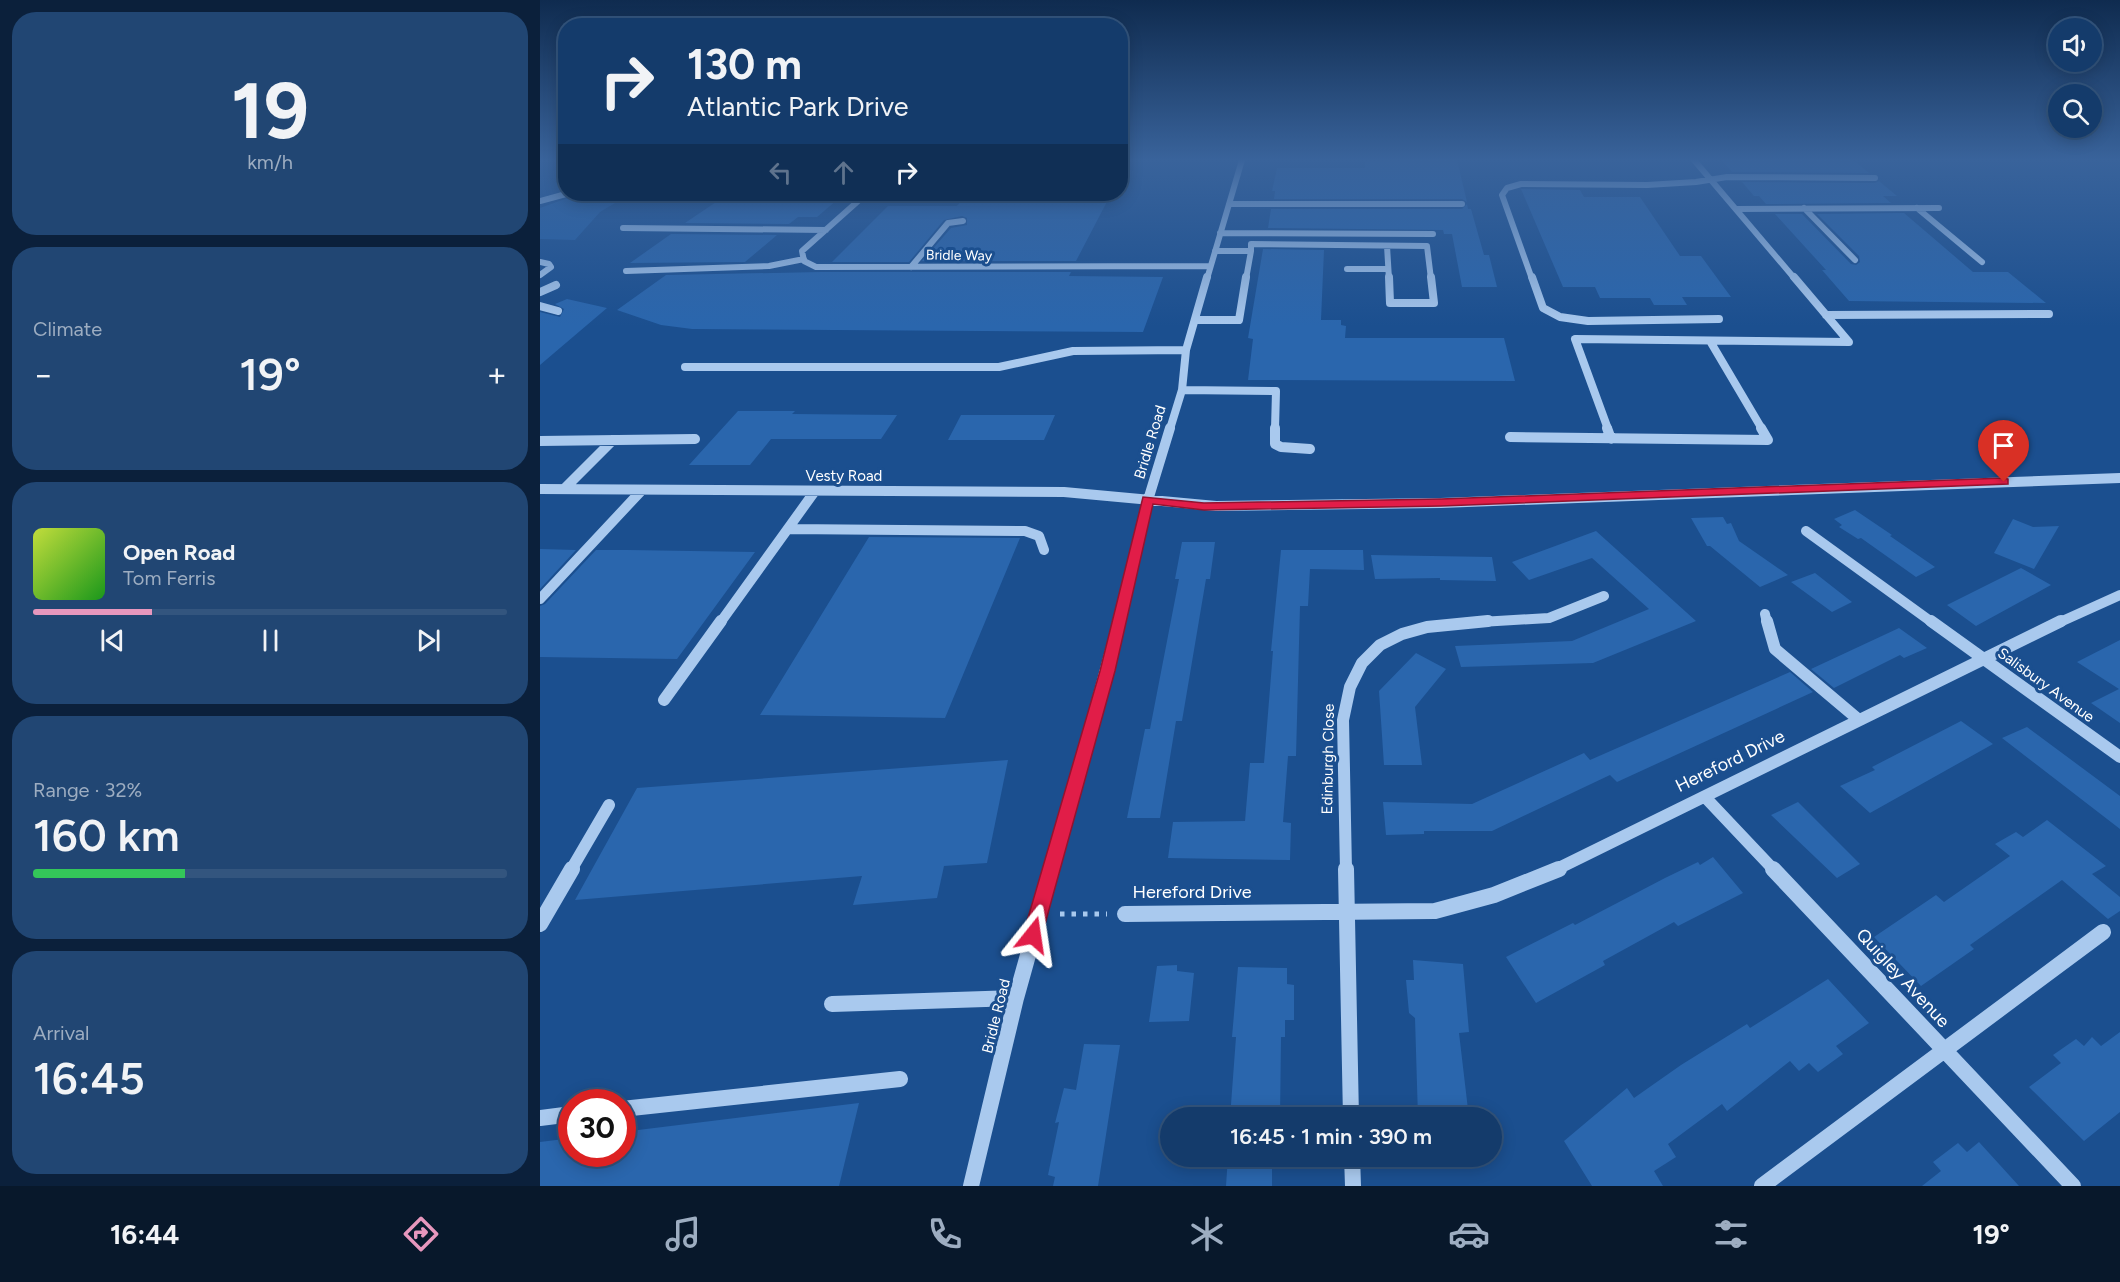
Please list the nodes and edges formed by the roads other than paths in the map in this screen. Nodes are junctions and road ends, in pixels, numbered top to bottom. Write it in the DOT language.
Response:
graph roads {
  1 [pos="842,215"];
  2 [pos="1225,215"];
  3 [pos="1509,215"];
  4 [pos="1741,215"];
  5 [pos="1811,215"];
  6 [pos="1926,215"];
  7 [pos="963,221"];
  8 [pos="623,228"];
  9 [pos="826,230"];
  10 [pos="1220,233"];
  11 [pos="1433,234"];
  12 [pos="1387,246"];
  13 [pos="1215,251"];
  14 [pos="1251,251"];
  15 [pos="804,259"];
  16 [pos="1855,260"];
  17 [pos="540,262"];
  18 [pos="1982,262"];
  19 [pos="1210,266"];
  20 [pos="911,267"];
  21 [pos="1347,269"];
  22 [pos="1388,269"];
  23 [pos="626,271"];
  24 [pos="540,275"];
  25 [pos="556,285"];
  26 [pos="540,292"];
  27 [pos="540,306"];
  28 [pos="558,311"];
  29 [pos="2049,314"];
  30 [pos="1829,318"];
  31 [pos="1719,319"];
  32 [pos="1195,320"];
  33 [pos="1710,341"];
  34 [pos="1186,350"];
  35 [pos="686,367"];
  36 [pos="1182,390"];
  37 [pos="1510,437"];
  38 [pos="695,439"];
  39 [pos="1611,439"];
  40 [pos="613,440"];
  41 [pos="540,441"];
  42 [pos="1310,448"];
  43 [pos="2120,478"];
  44 [pos="540,489"];
  45 [pos="564,489"];
  46 [pos="642,490"];
  47 [pos="815,491"];
  48 [pos="1148,500"];
  49 [pos="788,529"];
  50 [pos="1806,531"];
  51 [pos="1044,550"];
  52 [pos="2120,595"];
  53 [pos="1604,596"];
  54 [pos="540,599"];
  55 [pos="1765,614"];
  56 [pos="1983,658"];
  57 [pos="664,700"];
  58 [pos="1859,720"];
  59 [pos="2120,758"];
  60 [pos="1705,797"];
  61 [pos="609,805"];
  62 [pos="1346,913"];
  63 [pos="1125,914"];
  64 [pos="540,924"];
  65 [pos="2103,932"];
  66 [pos="1016,998"];
  67 [pos="832,1004"];
  68 [pos="1945,1052"];
  69 [pos="900,1079"];
  70 [pos="636,1107"];
  71 [pos="1351,1107"];
  72 [pos="558,1116"];
  73 [pos="540,1118"];
  74 [pos="1352,1167"];
  75 [pos="971,1186"];
  76 [pos="1353,1186"];
  77 [pos="1762,1186"];
  78 [pos="2073,1186"];
  1 -- 9 [label="street"];
  2 -- 10 [label="street, Bridle Road"];
  3 -- 31 [label="street"];
  4 -- 30 [label="street"];
  5 -- 16 [label="street"];
  6 -- 18 [label="street"];
  7 -- 20 [label="street"];
  8 -- 9 [label="street"];
  9 -- 15 [label="street"];
  10 -- 11 [label="street"];
  10 -- 13 [label="street, Bridle Road"];
  12 -- 14 [label="street"];
  12 -- 22 [label="street"];
  12 -- 22 [label="street"];
  13 -- 14 [label="street"];
  13 -- 19 [label="street, Bridle Road"];
  14 -- 32 [label="street"];
  15 -- 20 [label="street, Bridle Way"];
  15 -- 23 [label="street"];
  17 -- 24 [label="street"];
  19 -- 20 [label="street, Bridle Way"];
  19 -- 32 [label="street, Bridle Road"];
  21 -- 22 [label="street"];
  25 -- 26 [label="street"];
  27 -- 28 [label="street"];
  29 -- 30 [label="street"];
  30 -- 33 [label="street"];
  32 -- 34 [label="street, Bridle Road"];
  33 -- 39 [label="street"];
  33 -- 39 [label="street"];
  34 -- 35 [label="street"];
  34 -- 36 [label="street, Bridle Road"];
  36 -- 42 [label="street"];
  36 -- 48 [label="street, Bridle Road"];
  37 -- 39 [label="street"];
  38 -- 40 [label="street"];
  40 -- 41 [label="street"];
  40 -- 45 [label="street"];
  43 -- 48 [label="street, Vesty Road"];
  44 -- 45 [label="street, Vesty Road"];
  45 -- 46 [label="street, Vesty Road"];
  46 -- 47 [label="street, Vesty Road"];
  46 -- 54 [label="street"];
  47 -- 48 [label="street, Vesty Road"];
  47 -- 49 [label="street"];
  48 -- 66 [label="street, Bridle Road"];
  49 -- 51 [label="street"];
  49 -- 57 [label="street"];
  50 -- 56 [label="street, Salisbury Avenue"];
  52 -- 56 [label="street, Hereford Drive"];
  53 -- 62 [label="street, Edinburgh Close"];
  55 -- 58 [label="street"];
  56 -- 58 [label="street, Hereford Drive"];
  56 -- 59 [label="street, Salisbury Avenue"];
  58 -- 60 [label="street, Hereford Drive"];
  60 -- 62 [label="street, Hereford Drive"];
  60 -- 68 [label="street, Quigley Avenue"];
  61 -- 64 [label="street"];
  62 -- 63 [label="street, Hereford Drive"];
  62 -- 71 [label="street"];
  65 -- 68 [label="street"];
  66 -- 67 [label="street"];
  66 -- 75 [label="street, Bridle Road"];
  68 -- 77 [label="street"];
  68 -- 78 [label="street, Quigley Avenue"];
  69 -- 70 [label="street"];
  72 -- 73 [label="street"];
  74 -- 76 [label="street"];
}
